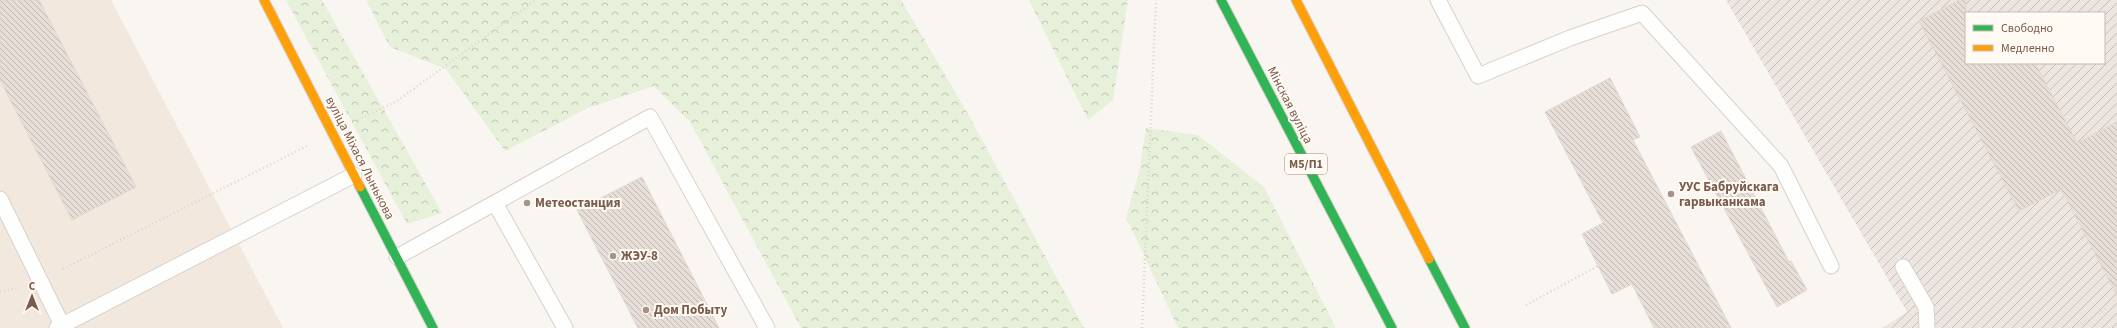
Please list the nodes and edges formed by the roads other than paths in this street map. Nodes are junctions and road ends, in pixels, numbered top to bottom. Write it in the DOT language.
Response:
graph roads {
  1 [pos="264,0"];
  2 [pos="1221,0"];
  3 [pos="1296,0"];
  4 [pos="1438,0"];
  5 [pos="354,175"];
  6 [pos="0,199"];
  7 [pos="495,203"];
  8 [pos="396,257"];
  9 [pos="1831,266"];
  10 [pos="1903,266"];
  11 [pos="60,327"];
  12 [pos="433,328"];
  13 [pos="565,328"];
  14 [pos="767,328"];
  15 [pos="1392,328"];
  16 [pos="1465,328"];
  17 [pos="1928,328"];
  1 -- 5 [label="main road, вуліца Міхася Лынькова"];
  2 -- 15 [label="main road, Мінская вуліца / М5/П1"];
  3 -- 16 [label="main road"];
  4 -- 9 [label="lane"];
  5 -- 8 [label="main road, вуліца Міхася Лынькова"];
  5 -- 11 [label="lane"];
  6 -- 11 [label="lane"];
  7 -- 8 [label="lane"];
  7 -- 13 [label="lane"];
  7 -- 14 [label="lane"];
  8 -- 12 [label="main road, вуліца Міхася Лынькова"];
  10 -- 17 [label="lane"];
}
